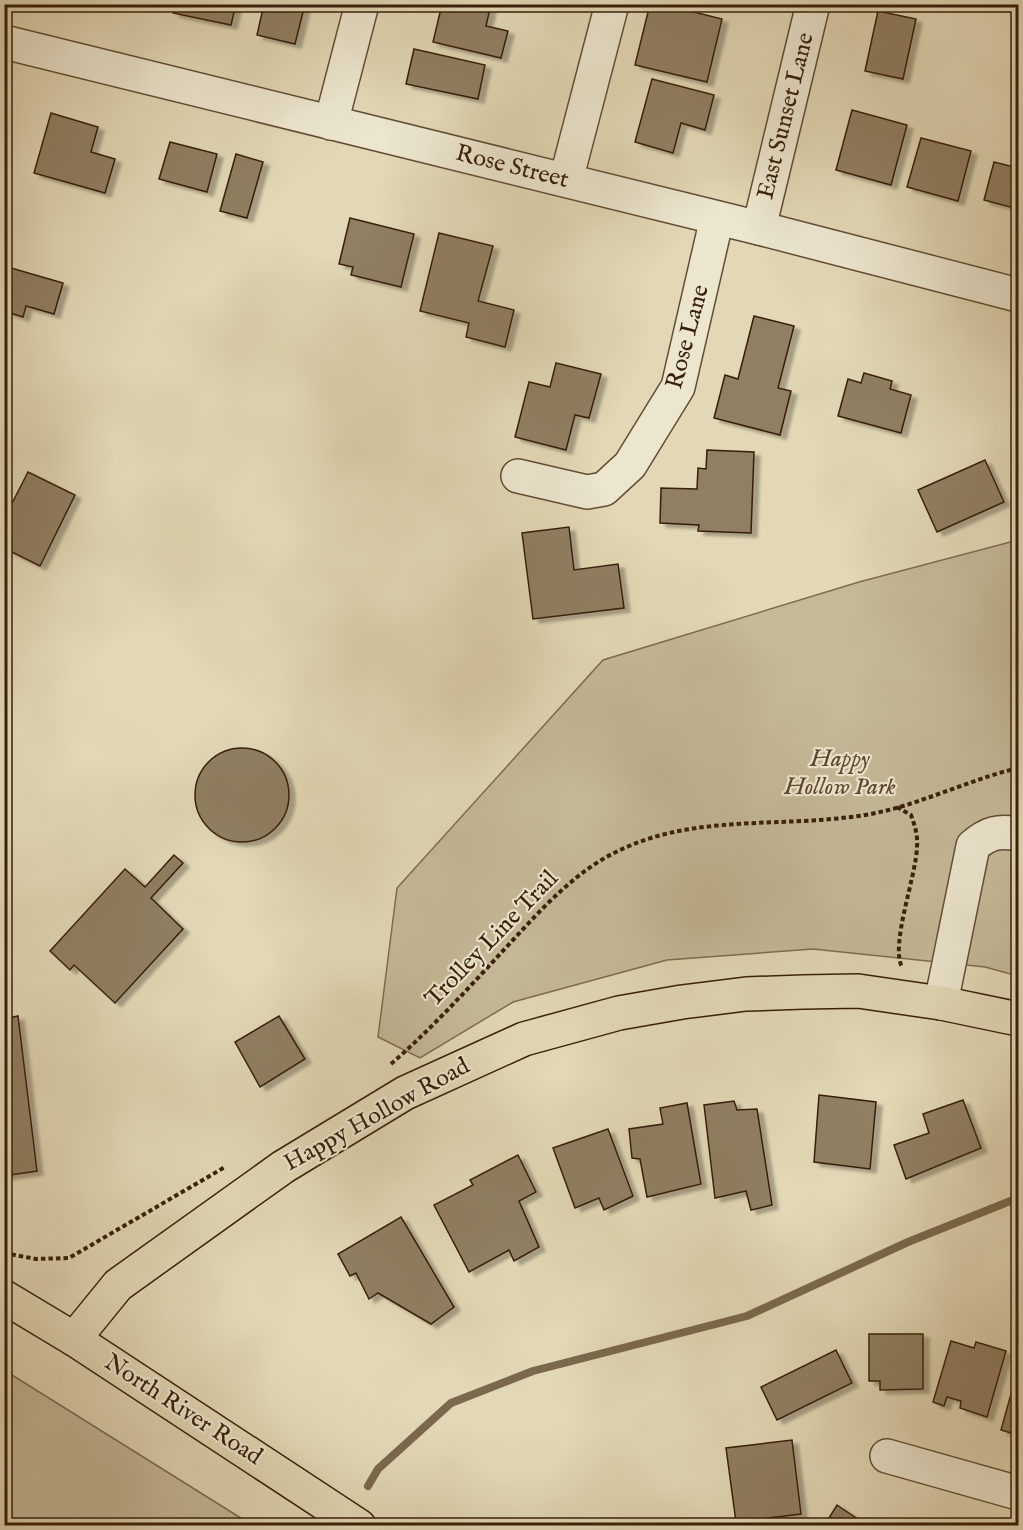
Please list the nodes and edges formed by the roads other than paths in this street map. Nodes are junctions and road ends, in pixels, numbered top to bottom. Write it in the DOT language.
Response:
graph roads {
  1 [pos="362,4"];
  2 [pos="612,4"];
  3 [pos="813,4"];
  4 [pos="4,42"];
  5 [pos="331,123"];
  6 [pos="566,180"];
  7 [pos="717,218"];
  8 [pos="759,228"];
  9 [pos="1018,295"];
  10 [pos="518,476"];
  11 [pos="1018,834"];
  12 [pos="943,991"];
  13 [pos="1018,1019"];
  14 [pos="4,1297"];
  15 [pos="74,1339"];
  16 [pos="887,1456"];
  17 [pos="1018,1493"];
  18 [pos="359,1526"];
  1 -- 5 [label="street"];
  2 -- 6 [label="street"];
  3 -- 8 [label="street, East Sunset Lane"];
  4 -- 5 [label="street, Rose Street"];
  5 -- 6 [label="street, Rose Street"];
  6 -- 7 [label="street, Rose Street"];
  7 -- 8 [label="street, Rose Street"];
  7 -- 10 [label="street, Rose Lane"];
  8 -- 9 [label="street, Rose Street"];
  11 -- 12 [label="street"];
  12 -- 13 [label="main road, Happy Hollow Road"];
  12 -- 15 [label="main road, Happy Hollow Road"];
  14 -- 15 [label="main road, North River Road"];
  15 -- 18 [label="main road, North River Road"];
  16 -- 17 [label="street"];
}
